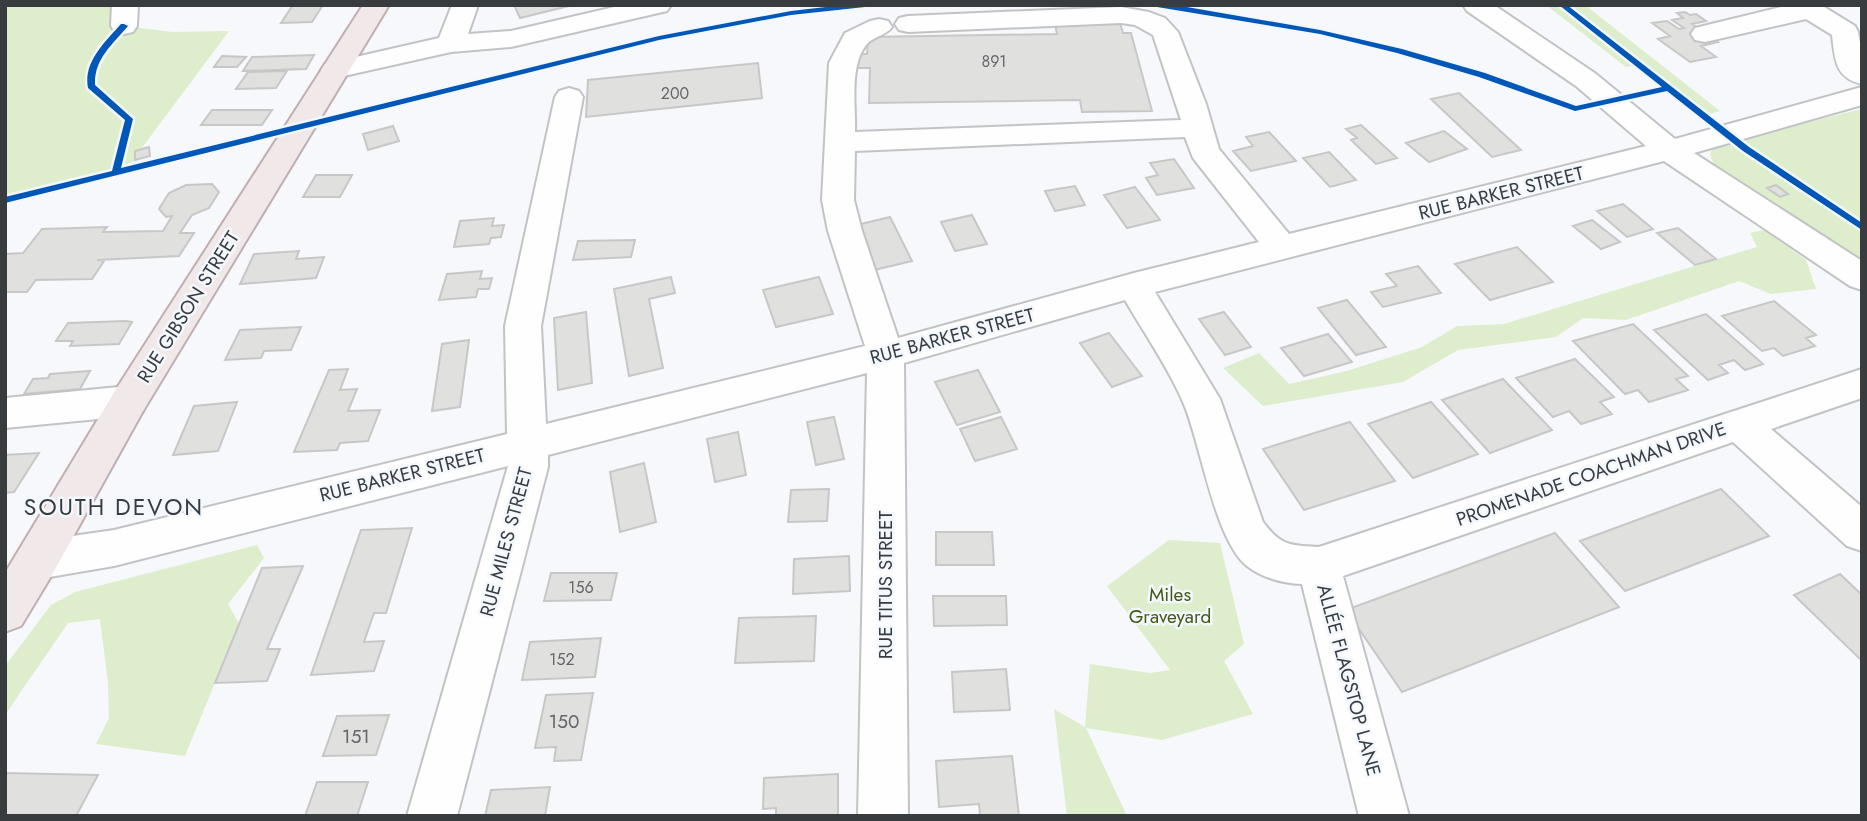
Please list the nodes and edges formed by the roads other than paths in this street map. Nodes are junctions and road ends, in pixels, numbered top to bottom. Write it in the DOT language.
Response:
graph roads {
  1 [pos="376,5"];
  2 [pos="466,5"];
  3 [pos="604,5"];
  4 [pos="658,5"];
  5 [pos="1476,5"];
  6 [pos="1806,8"];
  7 [pos="1705,33"];
  8 [pos="451,44"];
  9 [pos="335,70"];
  10 [pos="1862,76"];
  11 [pos="1862,96"];
  12 [pos="569,97"];
  13 [pos="1197,128"];
  14 [pos="841,142"];
  15 [pos="1669,150"];
  16 [pos="1283,249"];
  17 [pos="1862,278"];
  18 [pos="1134,285"];
  19 [pos="886,355"];
  20 [pos="1862,383"];
  21 [pos="129,401"];
  22 [pos="5,413"];
  23 [pos="1739,424"];
  24 [pos="528,442"];
  25 [pos="1862,534"];
  26 [pos="38,560"];
  27 [pos="1319,566"];
  28 [pos="5,612"];
  29 [pos="432,816"];
  30 [pos="883,816"];
  31 [pos="1384,816"];
  1 -- 9 [label="main road, RUE GIBSON STREET"];
  2 -- 8 [label="street"];
  3 -- 8 [label="street"];
  4 -- 8 [label="street"];
  5 -- 15 [label="street"];
  6 -- 7 [label="street"];
  6 -- 10 [label="street"];
  8 -- 9 [label="street"];
  9 -- 21 [label="main road, RUE GIBSON STREET"];
  11 -- 15 [label="street, RUE BARKER STREET"];
  12 -- 24 [label="street, RUE MILES STREET"];
  13 -- 14 [label="street"];
  13 -- 14 [label="street, RUE TITUS STREET"];
  13 -- 16 [label="street"];
  14 -- 19 [label="street, RUE TITUS STREET"];
  15 -- 16 [label="street, RUE BARKER STREET"];
  15 -- 17 [label="street"];
  16 -- 18 [label="street, RUE BARKER STREET"];
  18 -- 19 [label="street, RUE BARKER STREET"];
  18 -- 27 [label="street, ALLÉE FLAGSTOP LANE"];
  19 -- 24 [label="street, RUE BARKER STREET"];
  19 -- 30 [label="street, RUE TITUS STREET"];
  20 -- 23 [label="street, PROMENADE COACHMAN DRIVE"];
  21 -- 22 [label="street"];
  21 -- 26 [label="main road, RUE GIBSON STREET"];
  23 -- 25 [label="street"];
  23 -- 27 [label="street, PROMENADE COACHMAN DRIVE"];
  24 -- 26 [label="street, RUE BARKER STREET"];
  24 -- 29 [label="street, RUE MILES STREET"];
  26 -- 28 [label="main road, RUE GIBSON STREET"];
  27 -- 31 [label="street, ALLÉE FLAGSTOP LANE"];
}
